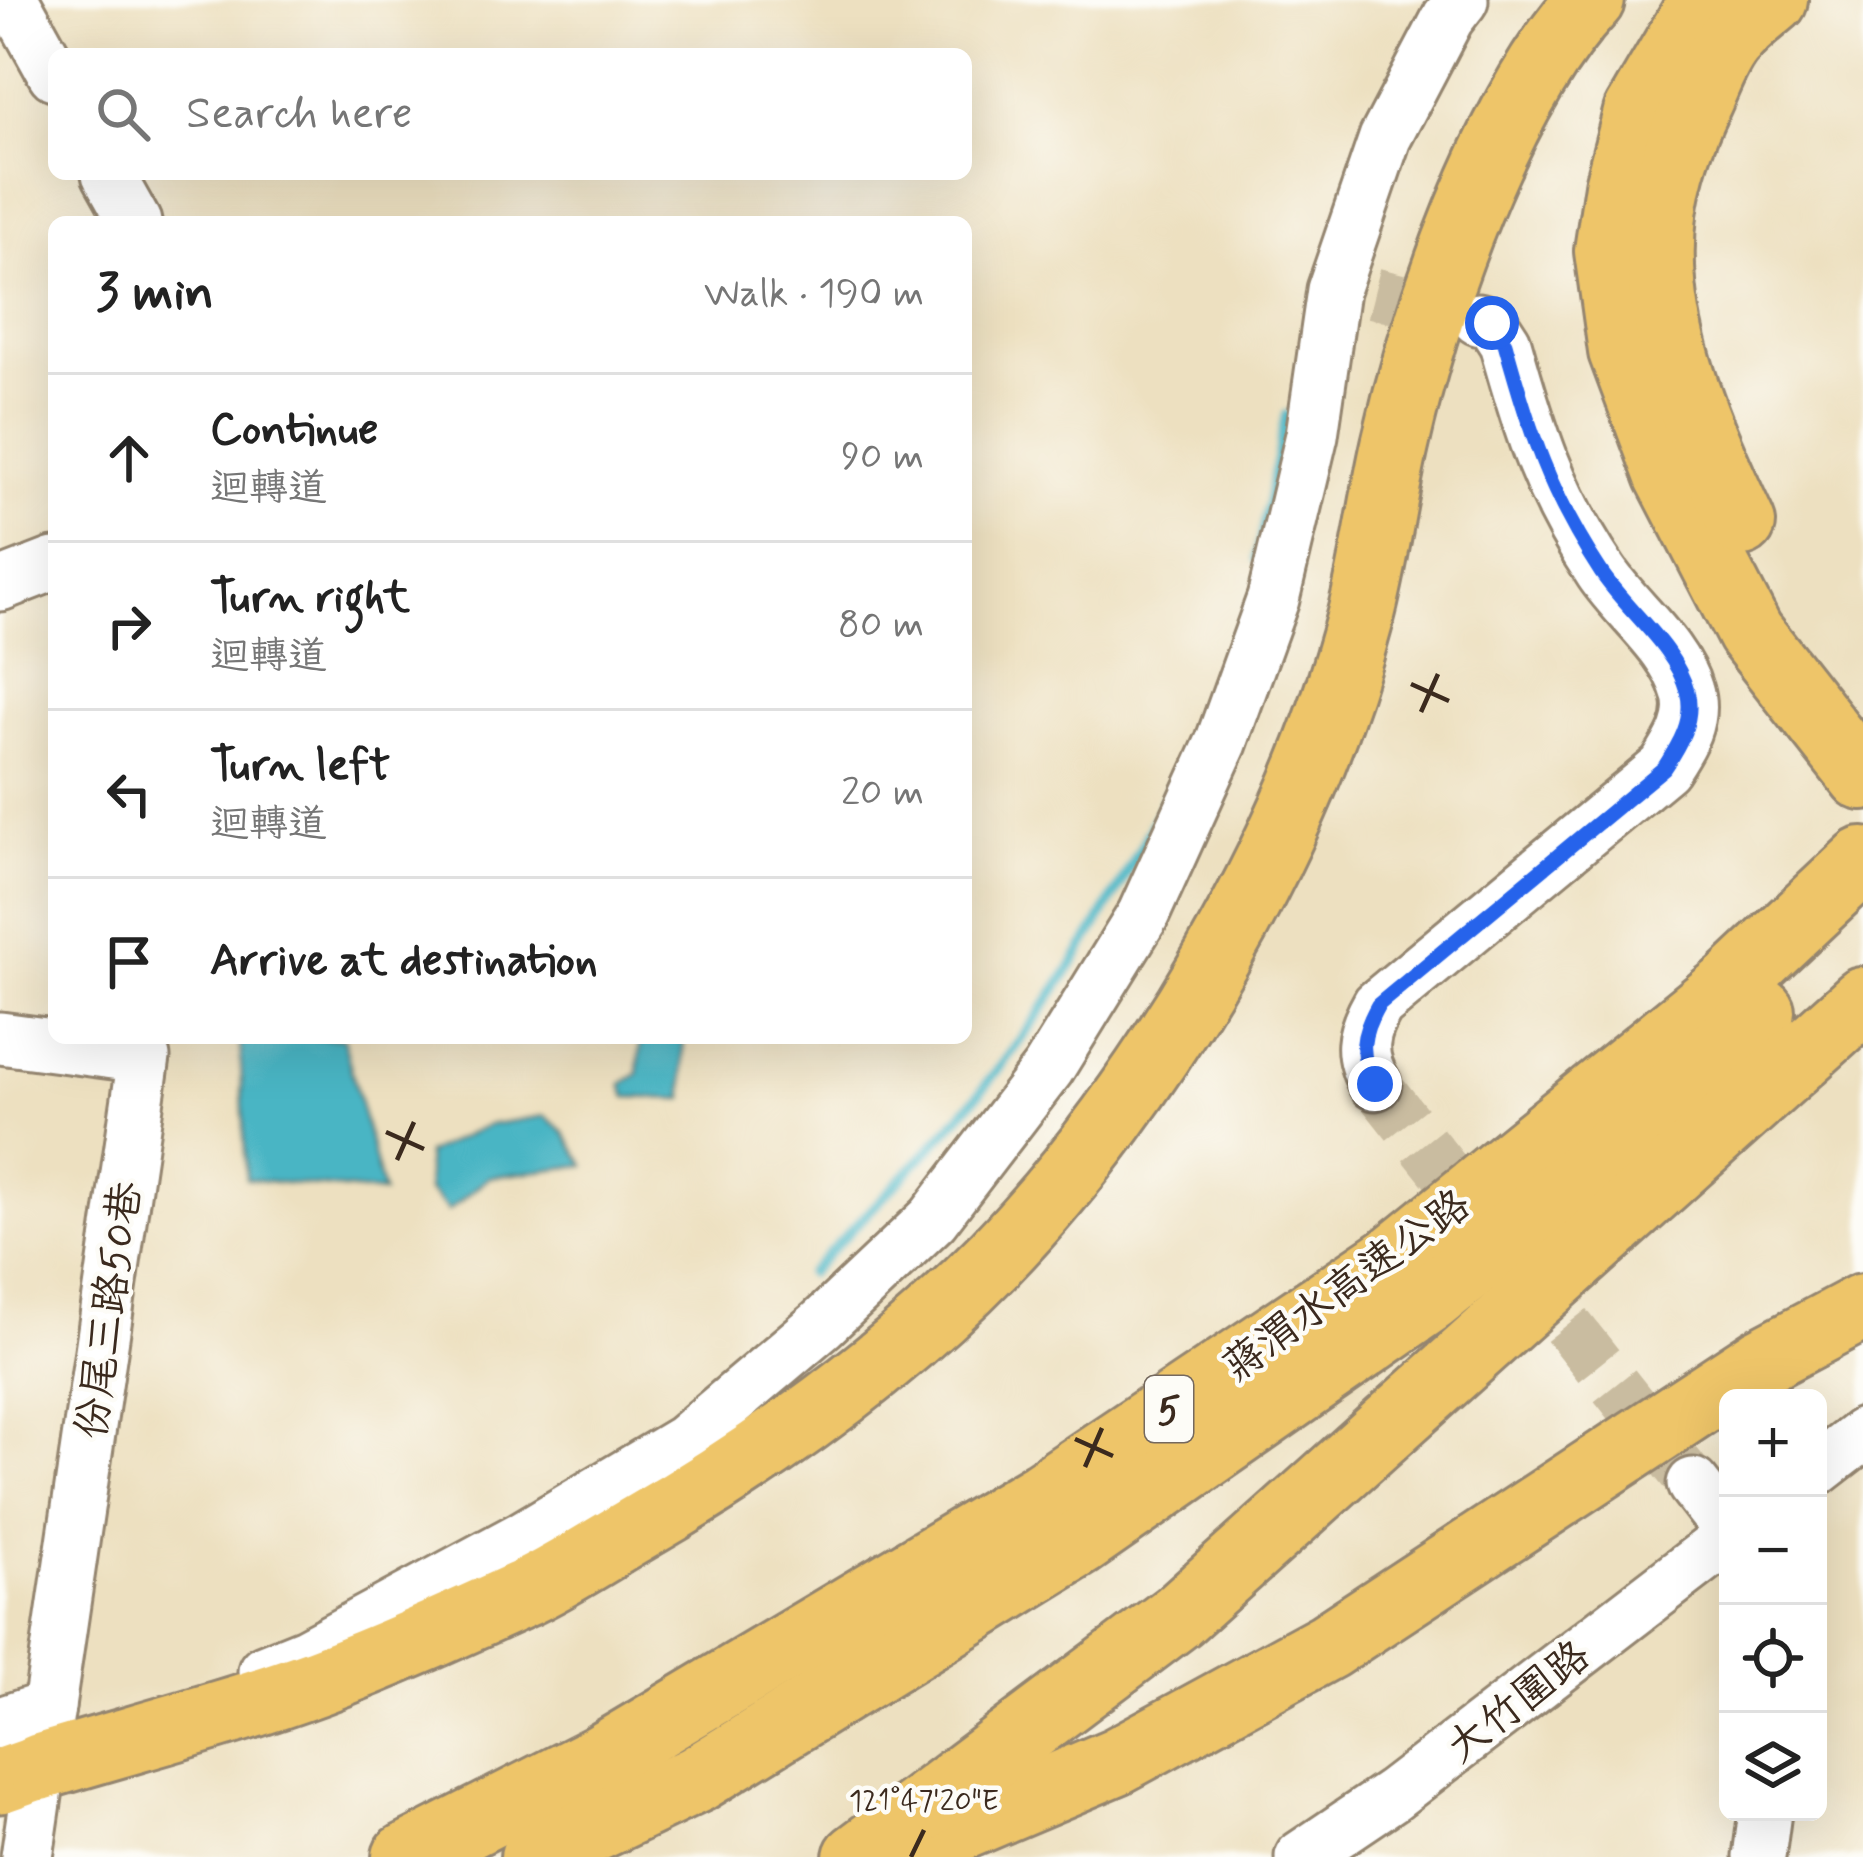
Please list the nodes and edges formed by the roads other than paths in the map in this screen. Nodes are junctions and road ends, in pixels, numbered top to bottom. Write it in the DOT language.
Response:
graph roads {
  1 [pos="14,0"];
  2 [pos="1462,0"];
  3 [pos="1591,0"];
  4 [pos="1703,0"];
  5 [pos="1774,0"];
  6 [pos="48,63"];
  7 [pos="111,180"];
  8 [pos="131,216"];
  9 [pos="1478,320"];
  10 [pos="48,566"];
  11 [pos="0,585"];
  12 [pos="1863,719"];
  13 [pos="1863,777"];
  14 [pos="1856,839"];
  15 [pos="1863,913"];
  16 [pos="1842,1020"];
  17 [pos="0,1038"];
  18 [pos="1375,1084"];
  19 [pos="1863,1306"];
  20 [pos="1863,1434"];
  21 [pos="1827,1462"];
  22 [pos="1693,1484"];
  23 [pos="1719,1520"];
  24 [pos="1719,1540"];
  25 [pos="22,1745"];
  26 [pos="1764,1821"];
  27 [pos="882,1854"];
  28 [pos="27,1857"];
  29 [pos="406,1857"];
  30 [pos="534,1857"];
  31 [pos="1301,1857"];
  32 [pos="1759,1857"];
  1 -- 6 [label="street"];
  2 -- 25 [label="street"];
  3 -- 25 [label="highway"];
  4 -- 13 [label="highway"];
  5 -- 12 [label="highway"];
  7 -- 8 [label="street"];
  9 -- 18 [label="street"];
  10 -- 11 [label="street"];
  14 -- 29 [label="highway, 蔣渭水高速公路 / 5"];
  15 -- 30 [label="highway, 蔣渭水高速公路 / 5"];
  16 -- 27 [label="highway"];
  17 -- 25 [label="street, 份尾三路50巷"];
  19 -- 27 [label="highway"];
  20 -- 21 [label="street"];
  22 -- 23 [label="street"];
  24 -- 31 [label="street, 大竹圍路"];
  25 -- 28 [label="street"];
  26 -- 32 [label="street"];
}
